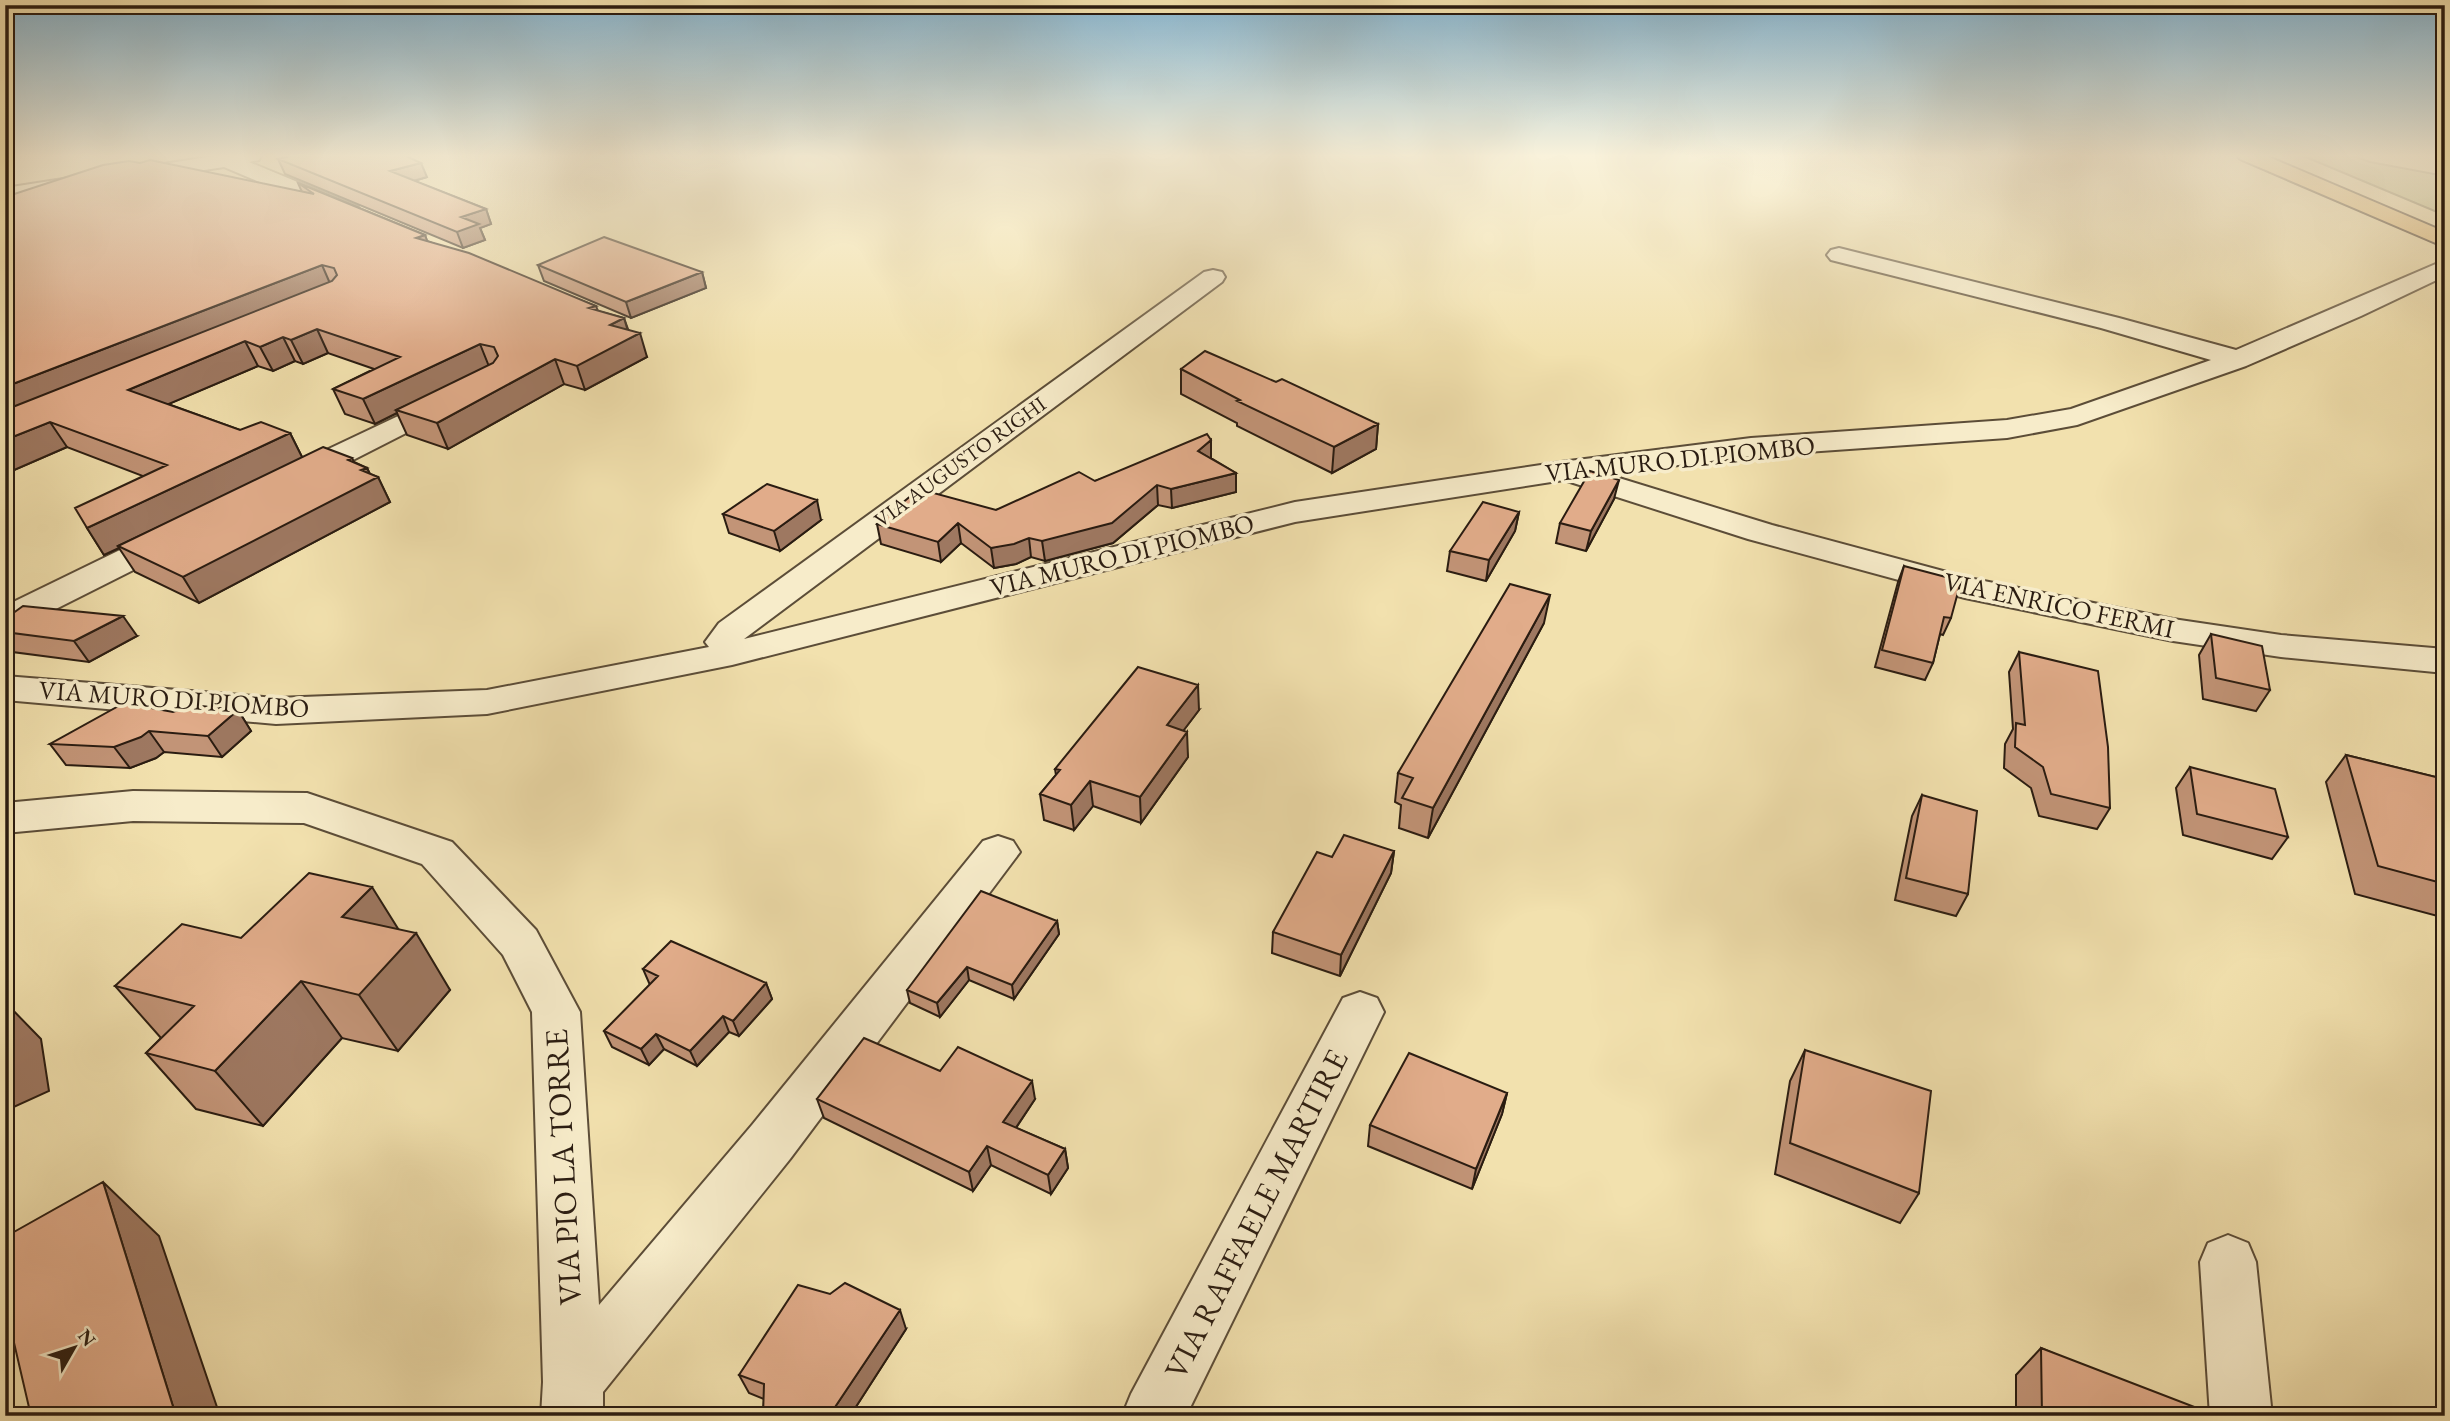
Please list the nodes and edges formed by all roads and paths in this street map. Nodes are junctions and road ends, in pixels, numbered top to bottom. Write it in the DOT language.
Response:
graph roads {
  1 [pos="2401,221"];
  2 [pos="2445,240"];
  3 [pos="1839,255"];
  4 [pos="2445,267"];
  5 [pos="1213,277"];
  6 [pos="2236,360"];
  7 [pos="479,385"];
  8 [pos="1561,471"];
  9 [pos="267,490"];
  10 [pos="205,521"];
  11 [pos="5,620"];
  12 [pos="732,654"];
  13 [pos="2445,661"];
  14 [pos="5,688"];
  15 [pos="5,818"];
  16 [pos="998,852"];
  17 [pos="1360,1012"];
  18 [pos="2228,1262"];
  19 [pos="572,1399"];
  20 [pos="1153,1416"];
  21 [pos="2241,1416"];
  1 -- 2 [label="highway"];
  3 -- 6 [label="street"];
  4 -- 6 [label="street, VIA MURO DI PIOMBO"];
  5 -- 12 [label="street, VIA AUGUSTO RIGHI"];
  6 -- 8 [label="street, VIA MURO DI PIOMBO"];
  7 -- 9 [label="street"];
  8 -- 12 [label="street, VIA MURO DI PIOMBO"];
  8 -- 13 [label="street, VIA ENRICO FERMI"];
  10 -- 11 [label="street"];
  12 -- 14 [label="street, VIA MURO DI PIOMBO"];
  15 -- 19 [label="street, VIA PIO LA TORRE"];
  16 -- 19 [label="street"];
  17 -- 20 [label="street, VIA RAFFAELE MARTIRE"];
  18 -- 21 [label="street"];
}
